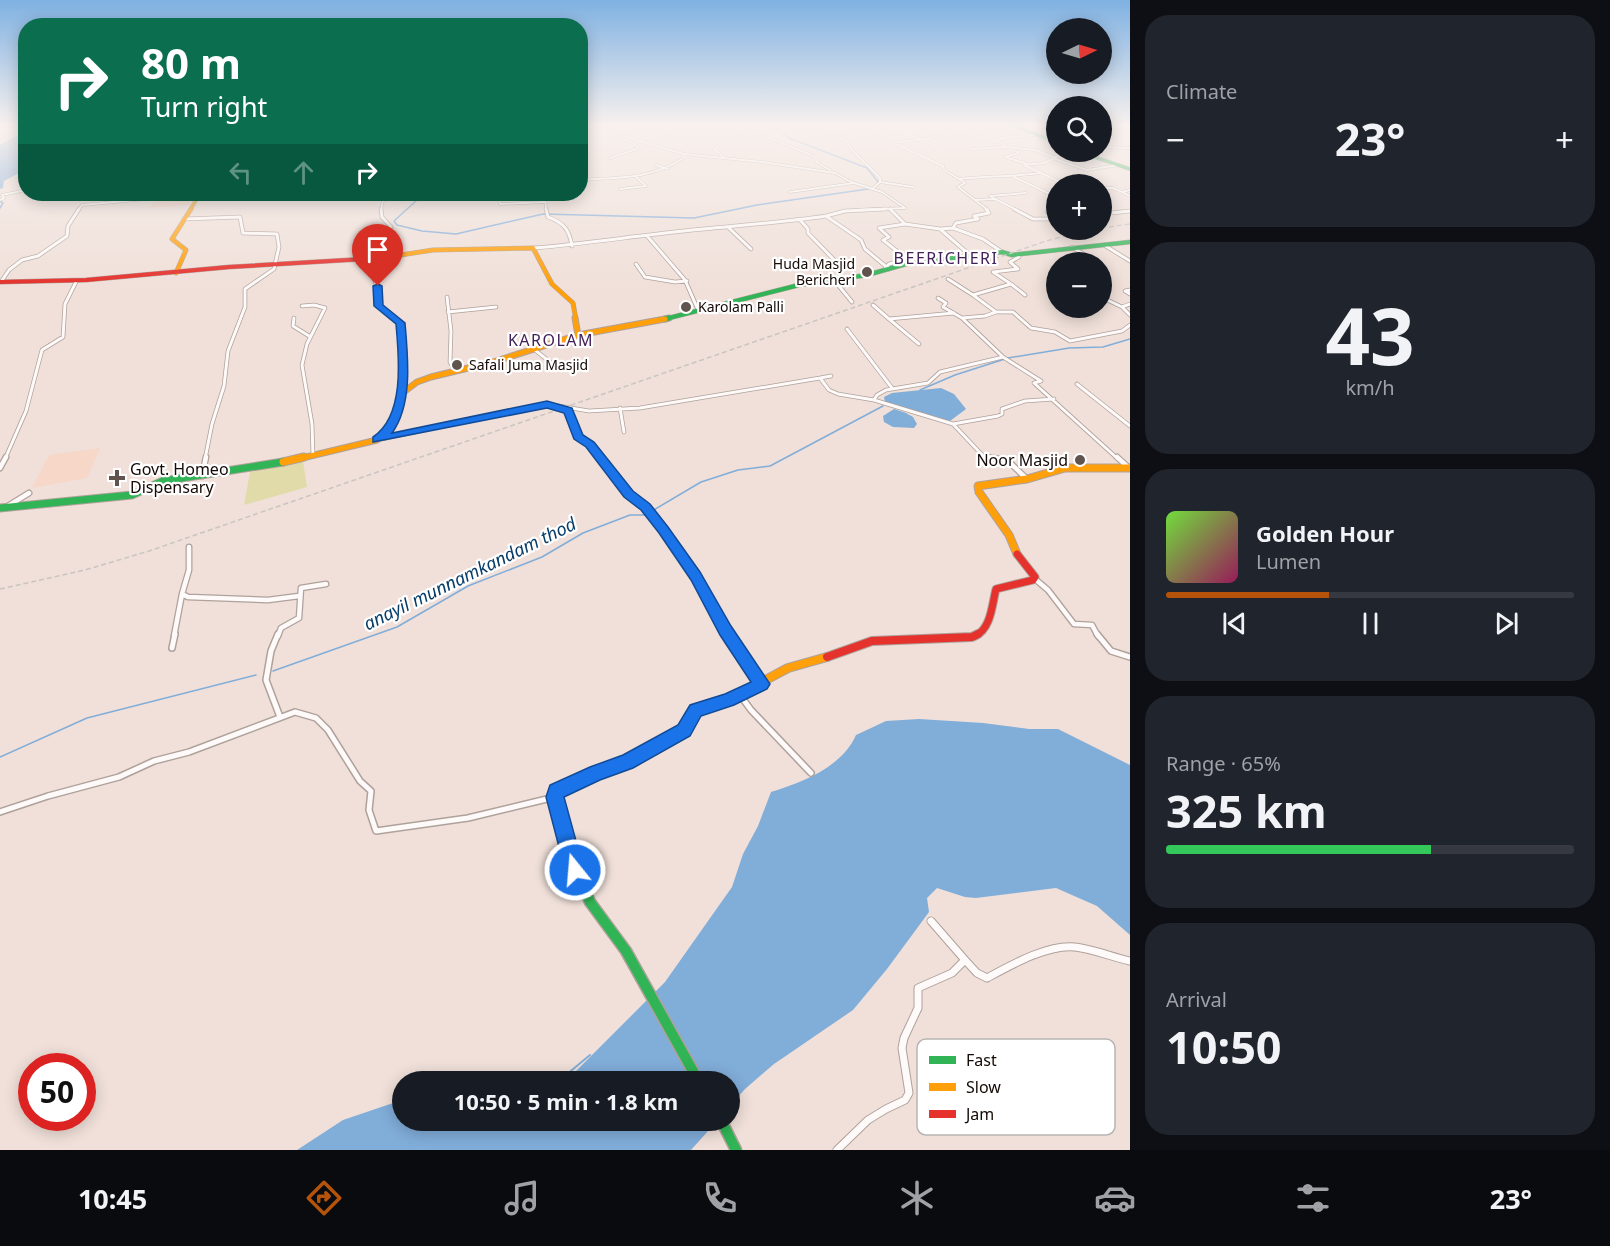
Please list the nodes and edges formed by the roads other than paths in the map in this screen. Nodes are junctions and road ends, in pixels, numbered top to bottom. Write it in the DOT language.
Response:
graph roads {
  1 [pos="636,177"];
  2 [pos="624,178"];
  3 [pos="844,178"];
  4 [pos="878,178"];
  5 [pos="970,178"];
  6 [pos="1015,178"];
  7 [pos="959,179"];
  8 [pos="588,180"];
  9 [pos="880,182"];
  10 [pos="854,183"];
  11 [pos="913,188"];
  12 [pos="1112,188"];
  13 [pos="620,189"];
  14 [pos="872,189"];
  15 [pos="1130,190"];
  16 [pos="18,192"];
  17 [pos="790,192"];
  18 [pos="1046,192"];
  19 [pos="1122,192"];
  20 [pos="1026,193"];
  21 [pos="1130,196"];
  22 [pos="995,199"];
  23 [pos="0,200"];
  24 [pos="975,200"];
  25 [pos="125,201"];
  26 [pos="196,201"];
  27 [pos="382,201"];
  28 [pos="499,201"];
  29 [pos="544,202"];
  30 [pos="890,209"];
  31 [pos="1130,212"];
  32 [pos="1112,213"];
  33 [pos="826,216"];
  34 [pos="184,219"];
  35 [pos="1046,219"];
  36 [pos="800,220"];
  37 [pos="905,224"];
  38 [pos="391,227"];
  39 [pos="729,228"];
  40 [pos="953,228"];
  41 [pos="940,229"];
  42 [pos="648,237"];
  43 [pos="1130,242"];
  44 [pos="1104,245"];
  45 [pos="572,246"];
  46 [pos="1072,247"];
  47 [pos="533,248"];
  48 [pos="752,249"];
  49 [pos="1002,252"];
  50 [pos="1080,252"];
  51 [pos="1017,254"];
  52 [pos="972,257"];
  53 [pos="367,259"];
  54 [pos="898,259"];
  55 [pos="1130,261"];
  56 [pos="912,263"];
  57 [pos="636,264"];
  58 [pos="276,266"];
  59 [pos="841,267"];
  60 [pos="886,269"];
  61 [pos="176,273"];
  62 [pos="948,279"];
  63 [pos="834,280"];
  64 [pos="687,281"];
  65 [pos="0,282"];
  66 [pos="76,282"];
  67 [pos="1011,284"];
  68 [pos="973,295"];
  69 [pos="1024,295"];
  70 [pos="447,297"];
  71 [pos="938,298"];
  72 [pos="852,302"];
  73 [pos="1112,302"];
  74 [pos="1130,304"];
  75 [pos="873,305"];
  76 [pos="302,306"];
  77 [pos="496,307"];
  78 [pos="1122,307"];
  79 [pos="448,312"];
  80 [pos="699,312"];
  81 [pos="996,312"];
  82 [pos="954,314"];
  83 [pos="1130,315"];
  84 [pos="294,318"];
  85 [pos="962,318"];
  86 [pos="889,319"];
  87 [pos="1130,325"];
  88 [pos="847,328"];
  89 [pos="578,335"];
  90 [pos="309,336"];
  91 [pos="919,344"];
  92 [pos="536,348"];
  93 [pos="1004,358"];
  94 [pos="563,368"];
  95 [pos="455,371"];
  96 [pos="831,376"];
  97 [pos="820,378"];
  98 [pos="1077,384"];
  99 [pos="892,388"];
  100 [pos="401,394"];
  101 [pos="1054,399"];
  102 [pos="874,400"];
  103 [pos="621,408"];
  104 [pos="568,411"];
  105 [pos="953,424"];
  106 [pos="1130,426"];
  107 [pos="624,432"];
  108 [pos="377,440"];
  109 [pos="8,454"];
  110 [pos="0,455"];
  111 [pos="313,456"];
  112 [pos="0,468"];
  113 [pos="1128,470"];
  114 [pos="202,476"];
  115 [pos="1027,479"];
  116 [pos="29,493"];
  117 [pos="1,508"];
  118 [pos="189,547"];
  119 [pos="1035,579"];
  120 [pos="326,585"];
  121 [pos="182,594"];
  122 [pos="299,597"];
  123 [pos="172,648"];
  124 [pos="1130,657"];
  125 [pos="762,684"];
  126 [pos="740,695"];
  127 [pos="280,717"];
  128 [pos="811,773"];
  129 [pos="555,797"];
  130 [pos="0,812"];
  131 [pos="931,921"];
  132 [pos="965,960"];
  133 [pos="1130,961"];
  134 [pos="693,1071"];
  135 [pos="727,1131"];
  136 [pos="736,1150"];
  137 [pos="837,1150"];
  1 -- 13 [label="street"];
  2 -- 8 [label="street"];
  3 -- 10 [label="street"];
  4 -- 9 [label="street"];
  5 -- 7 [label="street"];
  6 -- 18 [label="street"];
  7 -- 24 [label="street"];
  9 -- 11 [label="street"];
  9 -- 14 [label="street"];
  10 -- 14 [label="street"];
  10 -- 17 [label="street"];
  12 -- 19 [label="street"];
  14 -- 30 [label="street"];
  15 -- 19 [label="street"];
  16 -- 23 [label="street"];
  19 -- 21 [label="street"];
  20 -- 22 [label="street"];
  22 -- 24 [label="street"];
  22 -- 35 [label="street"];
  24 -- 40 [label="street"];
  25 -- 65 [label="street"];
  26 -- 34 [label="main road"];
  27 -- 38 [label="street"];
  28 -- 29 [label="street"];
  29 -- 45 [label="street"];
  30 -- 33 [label="street"];
  30 -- 37 [label="street"];
  31 -- 32 [label="street"];
  33 -- 36 [label="street"];
  33 -- 60 [label="street"];
  34 -- 58 [label="street"];
  34 -- 61 [label="main road"];
  36 -- 39 [label="street"];
  36 -- 59 [label="street"];
  37 -- 41 [label="street"];
  37 -- 56 [label="street"];
  39 -- 42 [label="street"];
  39 -- 48 [label="street"];
  40 -- 41 [label="street"];
  40 -- 49 [label="street"];
  41 -- 52 [label="street"];
  42 -- 45 [label="street"];
  42 -- 64 [label="street"];
  43 -- 44 [label="main road"];
  44 -- 46 [label="main road"];
  44 -- 55 [label="street"];
  45 -- 47 [label="street"];
  46 -- 50 [label="street"];
  46 -- 51 [label="main road"];
  47 -- 53 [label="main road"];
  47 -- 89 [label="main road"];
  49 -- 51 [label="main road"];
  49 -- 52 [label="main road"];
  51 -- 67 [label="street"];
  52 -- 56 [label="main road"];
  53 -- 58 [label="main road"];
  53 -- 100 [label="street"];
  54 -- 60 [label="street"];
  56 -- 60 [label="main road"];
  57 -- 64 [label="street"];
  58 -- 61 [label="main road"];
  58 -- 114 [label="street"];
  60 -- 63 [label="main road"];
  61 -- 66 [label="main road"];
  62 -- 68 [label="street"];
  63 -- 72 [label="street"];
  63 -- 80 [label="main road"];
  64 -- 80 [label="street"];
  65 -- 66 [label="main road"];
  66 -- 109 [label="street"];
  67 -- 68 [label="street"];
  67 -- 69 [label="street"];
  68 -- 81 [label="street"];
  70 -- 79 [label="street"];
  71 -- 82 [label="street"];
  73 -- 78 [label="street"];
  74 -- 78 [label="street"];
  75 -- 86 [label="street"];
  76 -- 90 [label="street"];
  77 -- 79 [label="street"];
  78 -- 83 [label="street"];
  79 -- 95 [label="street"];
  80 -- 89 [label="main road"];
  81 -- 85 [label="street"];
  81 -- 87 [label="street"];
  82 -- 85 [label="street"];
  82 -- 86 [label="street"];
  84 -- 90 [label="street"];
  85 -- 93 [label="street"];
  86 -- 91 [label="street"];
  88 -- 99 [label="street"];
  89 -- 92 [label="main road"];
  90 -- 111 [label="street"];
  92 -- 94 [label="street"];
  92 -- 95 [label="main road"];
  93 -- 99 [label="street"];
  93 -- 101 [label="street"];
  95 -- 100 [label="main road"];
  96 -- 97 [label="street"];
  97 -- 102 [label="street"];
  97 -- 103 [label="street"];
  98 -- 106 [label="street"];
  99 -- 102 [label="street"];
  100 -- 108 [label="main road"];
  101 -- 105 [label="street"];
  101 -- 113 [label="street"];
  102 -- 105 [label="street"];
  103 -- 104 [label="street"];
  103 -- 107 [label="street"];
  104 -- 108 [label="street"];
  104 -- 125 [label="street"];
  105 -- 115 [label="street"];
  108 -- 111 [label="main road"];
  109 -- 110 [label="street"];
  109 -- 112 [label="street"];
  111 -- 114 [label="main road"];
  113 -- 115 [label="main road"];
  114 -- 117 [label="main road"];
  115 -- 119 [label="main road"];
  116 -- 117 [label="street"];
  118 -- 121 [label="street"];
  119 -- 124 [label="street"];
  119 -- 125 [label="main road"];
  120 -- 122 [label="street"];
  121 -- 122 [label="street"];
  121 -- 123 [label="street"];
  122 -- 127 [label="street"];
  125 -- 126 [label="main road"];
  126 -- 128 [label="street"];
  126 -- 129 [label="main road"];
  127 -- 129 [label="street"];
  127 -- 130 [label="street"];
  129 -- 134 [label="main road"];
  131 -- 132 [label="street"];
  132 -- 133 [label="street"];
  132 -- 137 [label="street"];
  135 -- 136 [label="main road"];
}
